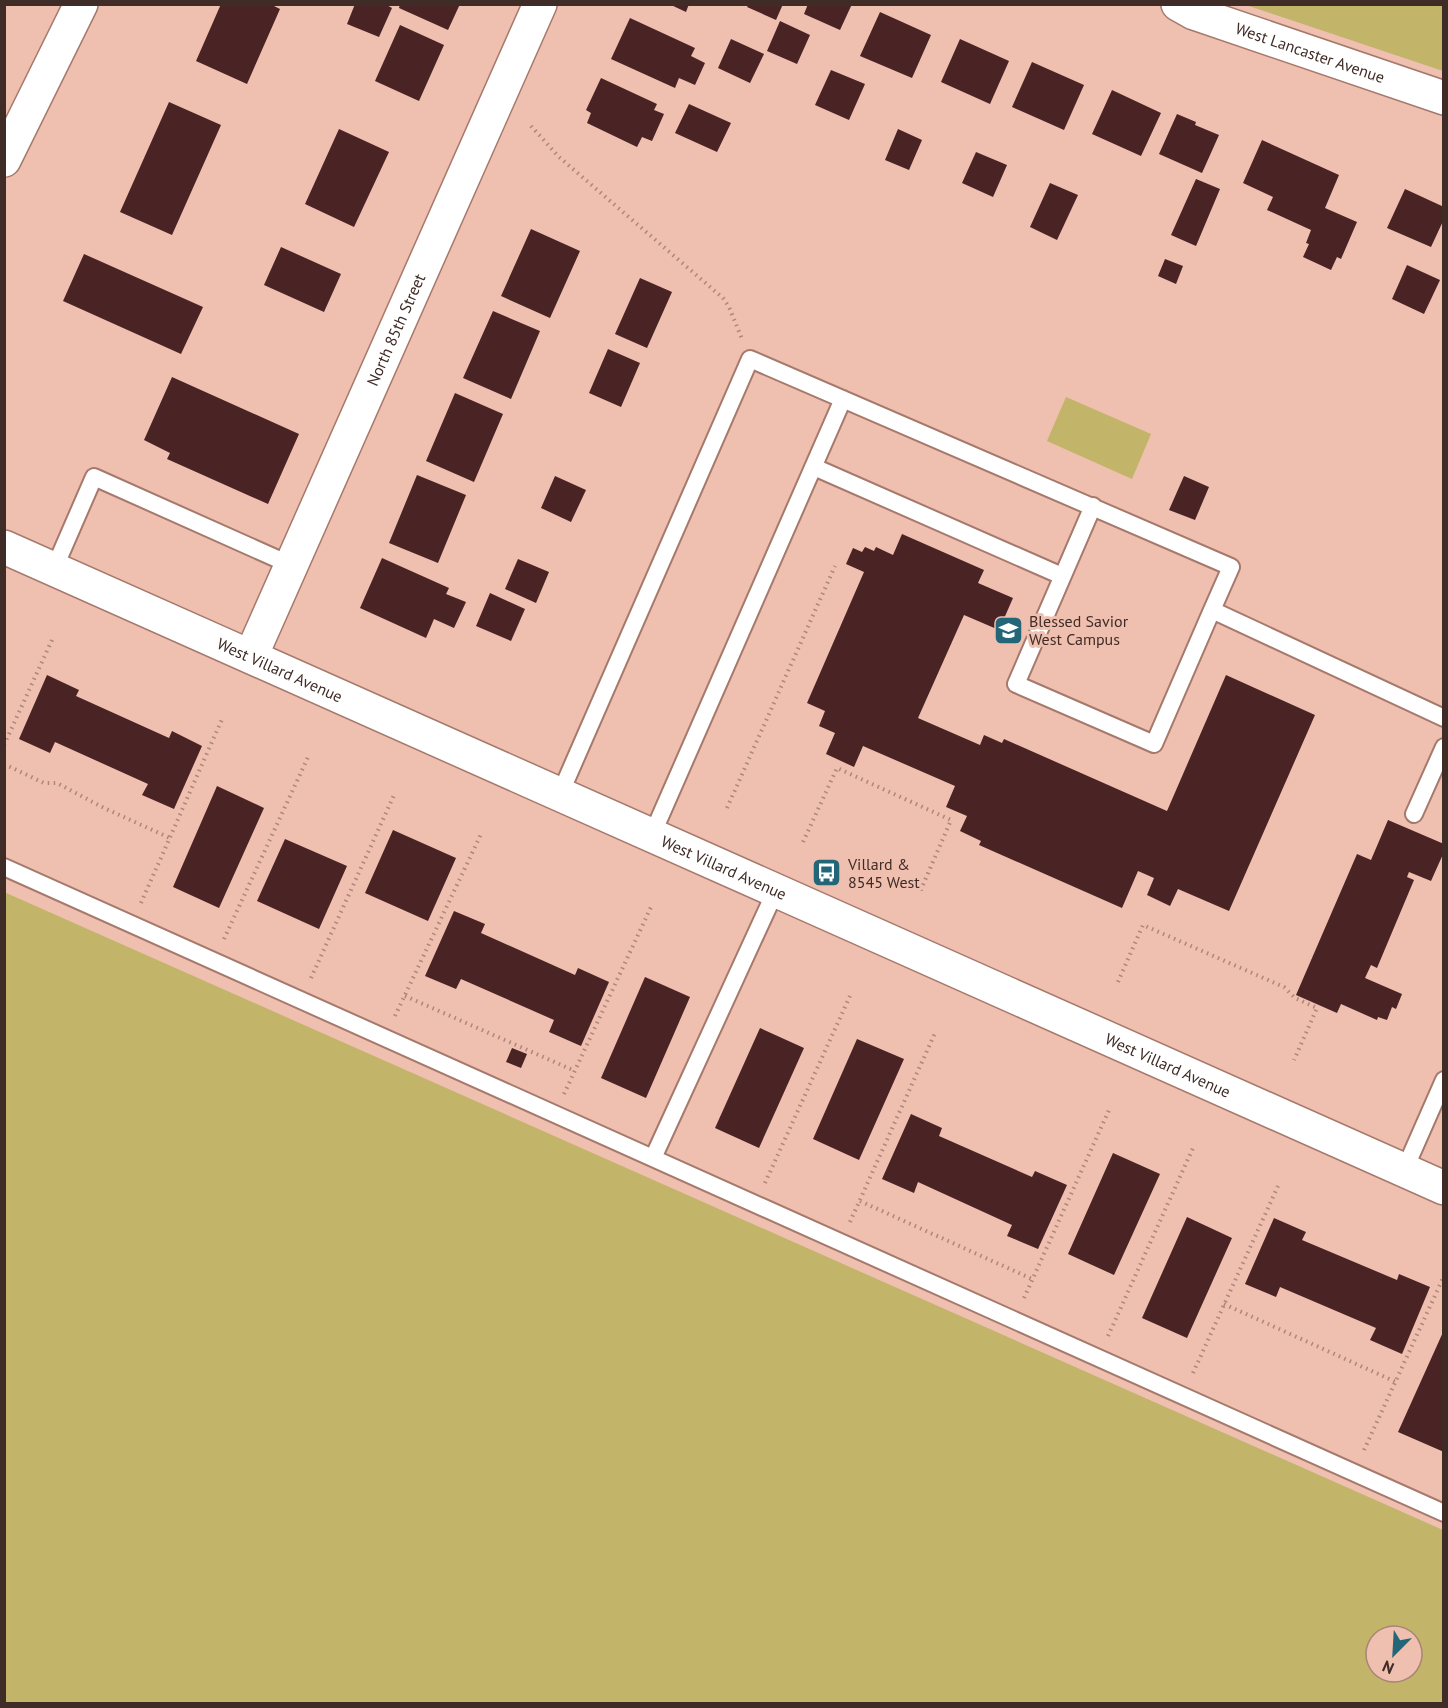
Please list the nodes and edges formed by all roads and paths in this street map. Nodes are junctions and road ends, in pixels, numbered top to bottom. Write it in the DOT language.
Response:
graph roads {
  1 [pos="81,4"];
  2 [pos="540,4"];
  3 [pos="1178,4"];
  4 [pos="1443,98"];
  5 [pos="531,126"];
  6 [pos="4,160"];
  7 [pos="750,359"];
  8 [pos="843,399"];
  9 [pos="814,467"];
  10 [pos="1093,506"];
  11 [pos="4,547"];
  12 [pos="291,565"];
  13 [pos="835,566"];
  14 [pos="54,569"];
  15 [pos="1062,576"];
  16 [pos="1212,610"];
  17 [pos="52,640"];
  18 [pos="251,656"];
  19 [pos="224,717"];
  20 [pos="1443,718"];
  21 [pos="4,745"];
  22 [pos="1443,747"];
  23 [pos="309,755"];
  24 [pos="4,764"];
  25 [pos="395,793"];
  26 [pos="560,794"];
  27 [pos="727,808"];
  28 [pos="1414,814"];
  29 [pos="482,832"];
  30 [pos="652,835"];
  31 [pos="170,838"];
  32 [pos="803,842"];
  33 [pos="4,867"];
  34 [pos="776,890"];
  35 [pos="919,894"];
  36 [pos="651,907"];
  37 [pos="132,924"];
  38 [pos="214,961"];
  39 [pos="1118,982"];
  40 [pos="405,996"];
  41 [pos="850,996"];
  42 [pos="301,1000"];
  43 [pos="935,1034"];
  44 [pos="385,1038"];
  45 [pos="1294,1060"];
  46 [pos="575,1071"];
  47 [pos="1443,1080"];
  48 [pos="1109,1110"];
  49 [pos="556,1114"];
  50 [pos="1193,1148"];
  51 [pos="653,1158"];
  52 [pos="1404,1171"];
  53 [pos="1278,1186"];
  54 [pos="1443,1188"];
  55 [pos="860,1201"];
  56 [pos="755,1204"];
  57 [pos="841,1242"];
  58 [pos="1443,1276"];
  59 [pos="1032,1279"];
  60 [pos="1224,1304"];
  61 [pos="1014,1320"];
  62 [pos="1098,1358"];
  63 [pos="1395,1382"];
  64 [pos="1182,1396"];
  65 [pos="1354,1473"];
  66 [pos="1443,1513"];
  1 -- 6 [label="street"];
  2 -- 12 [label="street, North 85th Street"];
  3 -- 4 [label="street, West Lancaster Avenue"];
  5 -- 7 [label="path"];
  7 -- 8 [label="lane"];
  7 -- 26 [label="lane"];
  8 -- 9 [label="lane"];
  8 -- 10 [label="lane"];
  9 -- 15 [label="lane"];
  9 -- 30 [label="lane"];
  10 -- 15 [label="lane"];
  10 -- 16 [label="lane"];
  11 -- 14 [label="street, West Villard Avenue"];
  12 -- 14 [label="lane"];
  12 -- 18 [label="street, North 85th Street"];
  13 -- 27 [label="path"];
  14 -- 18 [label="street, West Villard Avenue"];
  15 -- 16 [label="lane"];
  16 -- 20 [label="lane"];
  17 -- 21 [label="path"];
  18 -- 26 [label="street, West Villard Avenue"];
  19 -- 31 [label="path"];
  22 -- 28 [label="lane"];
  23 -- 38 [label="path"];
  24 -- 31 [label="path"];
  25 -- 42 [label="path"];
  26 -- 30 [label="street, West Villard Avenue"];
  29 -- 40 [label="path"];
  30 -- 34 [label="street, West Villard Avenue"];
  31 -- 37 [label="path"];
  32 -- 35 [label="path"];
  33 -- 37 [label="lane"];
  34 -- 51 [label="lane"];
  34 -- 52 [label="street, West Villard Avenue"];
  36 -- 46 [label="path"];
  37 -- 38 [label="lane"];
  38 -- 42 [label="lane"];
  39 -- 45 [label="path"];
  40 -- 44 [label="path"];
  40 -- 46 [label="path"];
  41 -- 56 [label="path"];
  42 -- 44 [label="lane"];
  43 -- 55 [label="path"];
  44 -- 49 [label="lane"];
  46 -- 49 [label="path"];
  47 -- 52 [label="lane"];
  48 -- 59 [label="path"];
  49 -- 51 [label="lane"];
  50 -- 62 [label="path"];
  51 -- 56 [label="lane"];
  52 -- 54 [label="street, West Villard Avenue"];
  53 -- 60 [label="path"];
  55 -- 57 [label="path"];
  55 -- 59 [label="path"];
  56 -- 57 [label="lane"];
  57 -- 61 [label="lane"];
  58 -- 63 [label="path"];
  59 -- 61 [label="path"];
  60 -- 63 [label="path"];
  60 -- 64 [label="path"];
  61 -- 62 [label="lane"];
  62 -- 64 [label="lane"];
  63 -- 65 [label="path"];
  64 -- 65 [label="lane"];
  65 -- 66 [label="lane"];
}
